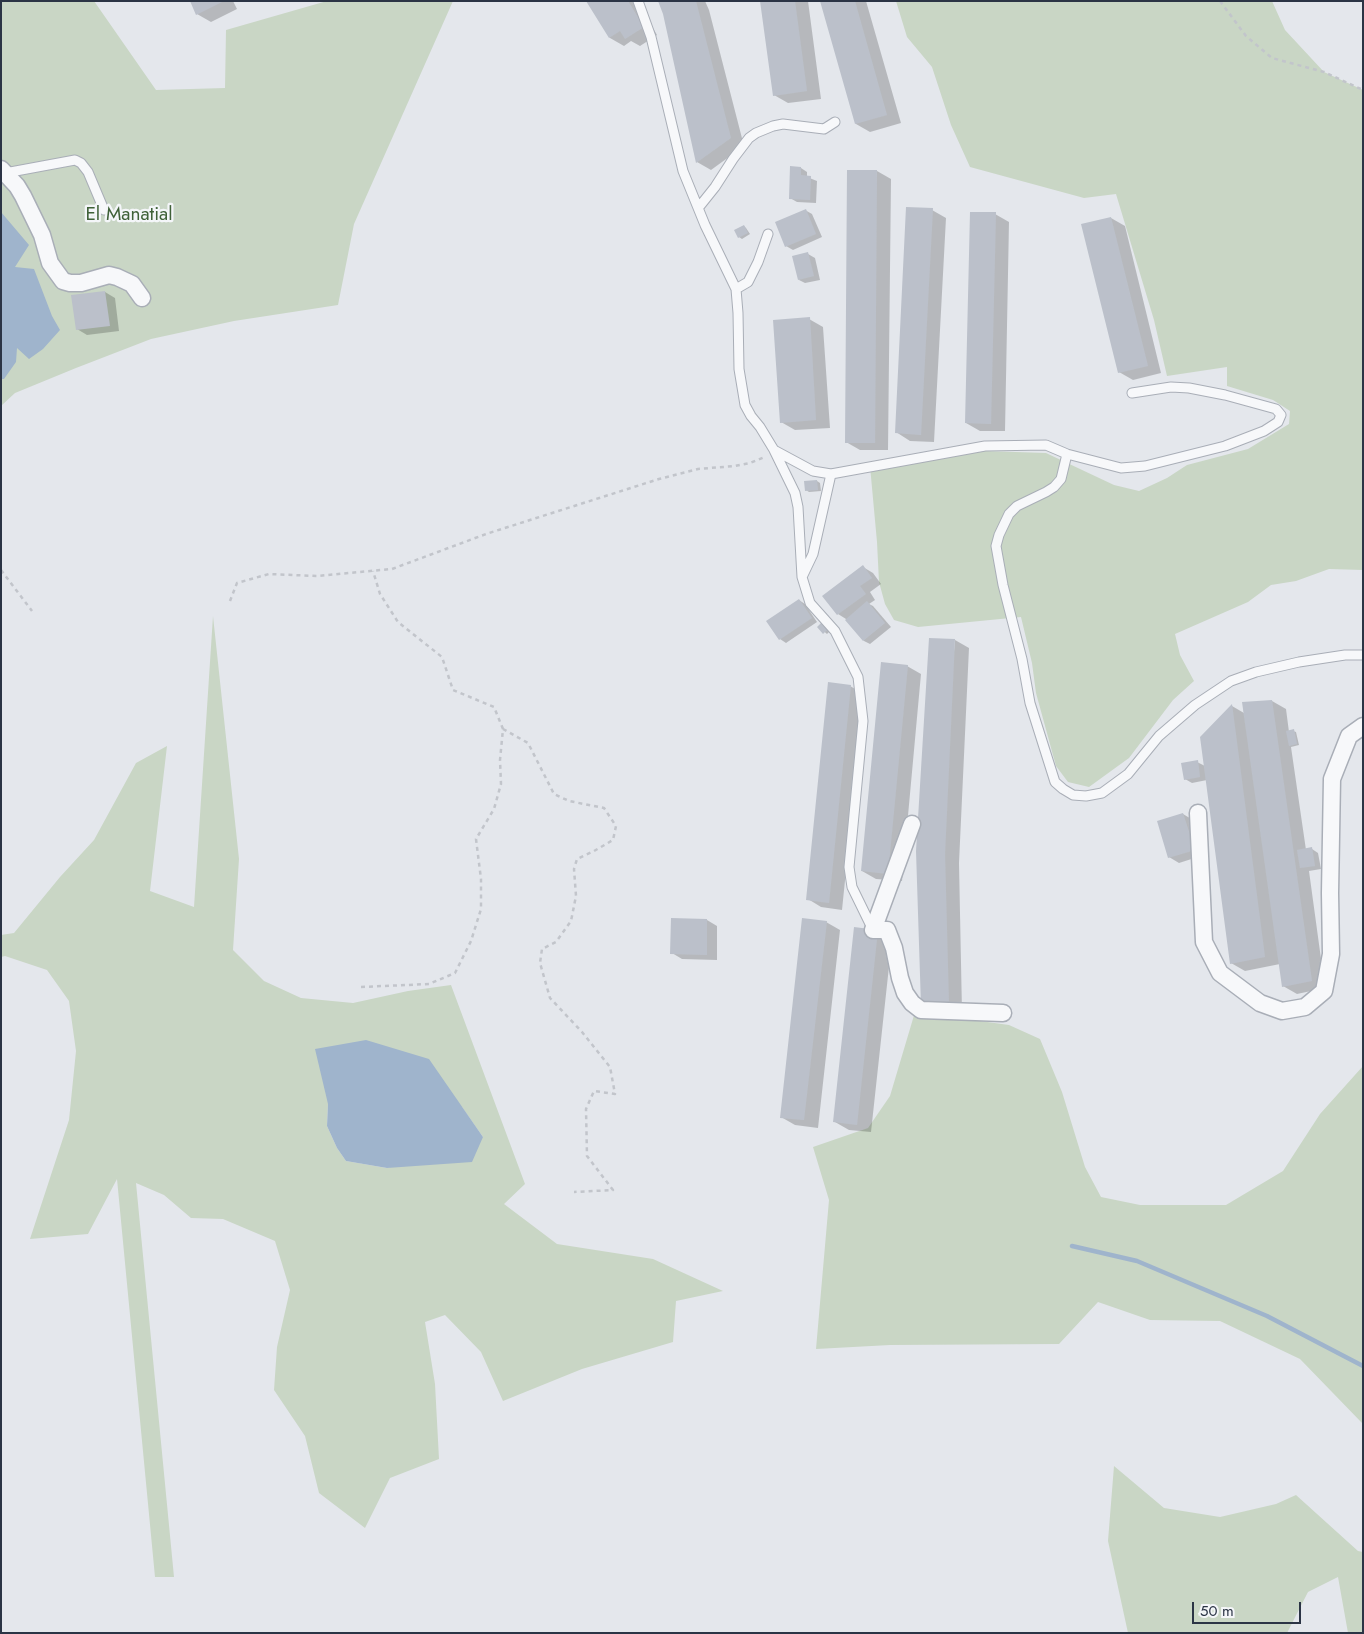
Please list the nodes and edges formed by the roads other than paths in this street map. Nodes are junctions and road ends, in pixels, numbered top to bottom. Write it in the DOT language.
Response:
graph roads {
  1 [pos="638,1"];
  2 [pos="835,122"];
  3 [pos="3,171"];
  4 [pos="699,207"];
  5 [pos="104,210"];
  6 [pos="768,234"];
  7 [pos="736,289"];
  8 [pos="142,298"];
  9 [pos="1132,393"];
  10 [pos="774,450"];
  11 [pos="1067,454"];
  12 [pos="831,474"];
  13 [pos="802,577"];
  14 [pos="1363,655"];
  15 [pos="1363,726"];
  16 [pos="1198,813"];
  17 [pos="912,824"];
  18 [pos="874,930"];
  19 [pos="1003,1013"];
  1 -- 4 [label="lane"];
  2 -- 4 [label="lane"];
  3 -- 5 [label="lane"];
  3 -- 8 [label="street"];
  4 -- 7 [label="lane"];
  6 -- 7 [label="lane"];
  7 -- 10 [label="lane"];
  9 -- 11 [label="lane"];
  10 -- 12 [label="lane"];
  10 -- 13 [label="lane"];
  11 -- 12 [label="lane"];
  11 -- 14 [label="lane"];
  12 -- 13 [label="lane"];
  13 -- 18 [label="lane"];
  15 -- 16 [label="street"];
  17 -- 18 [label="street"];
  18 -- 19 [label="street"];
}
